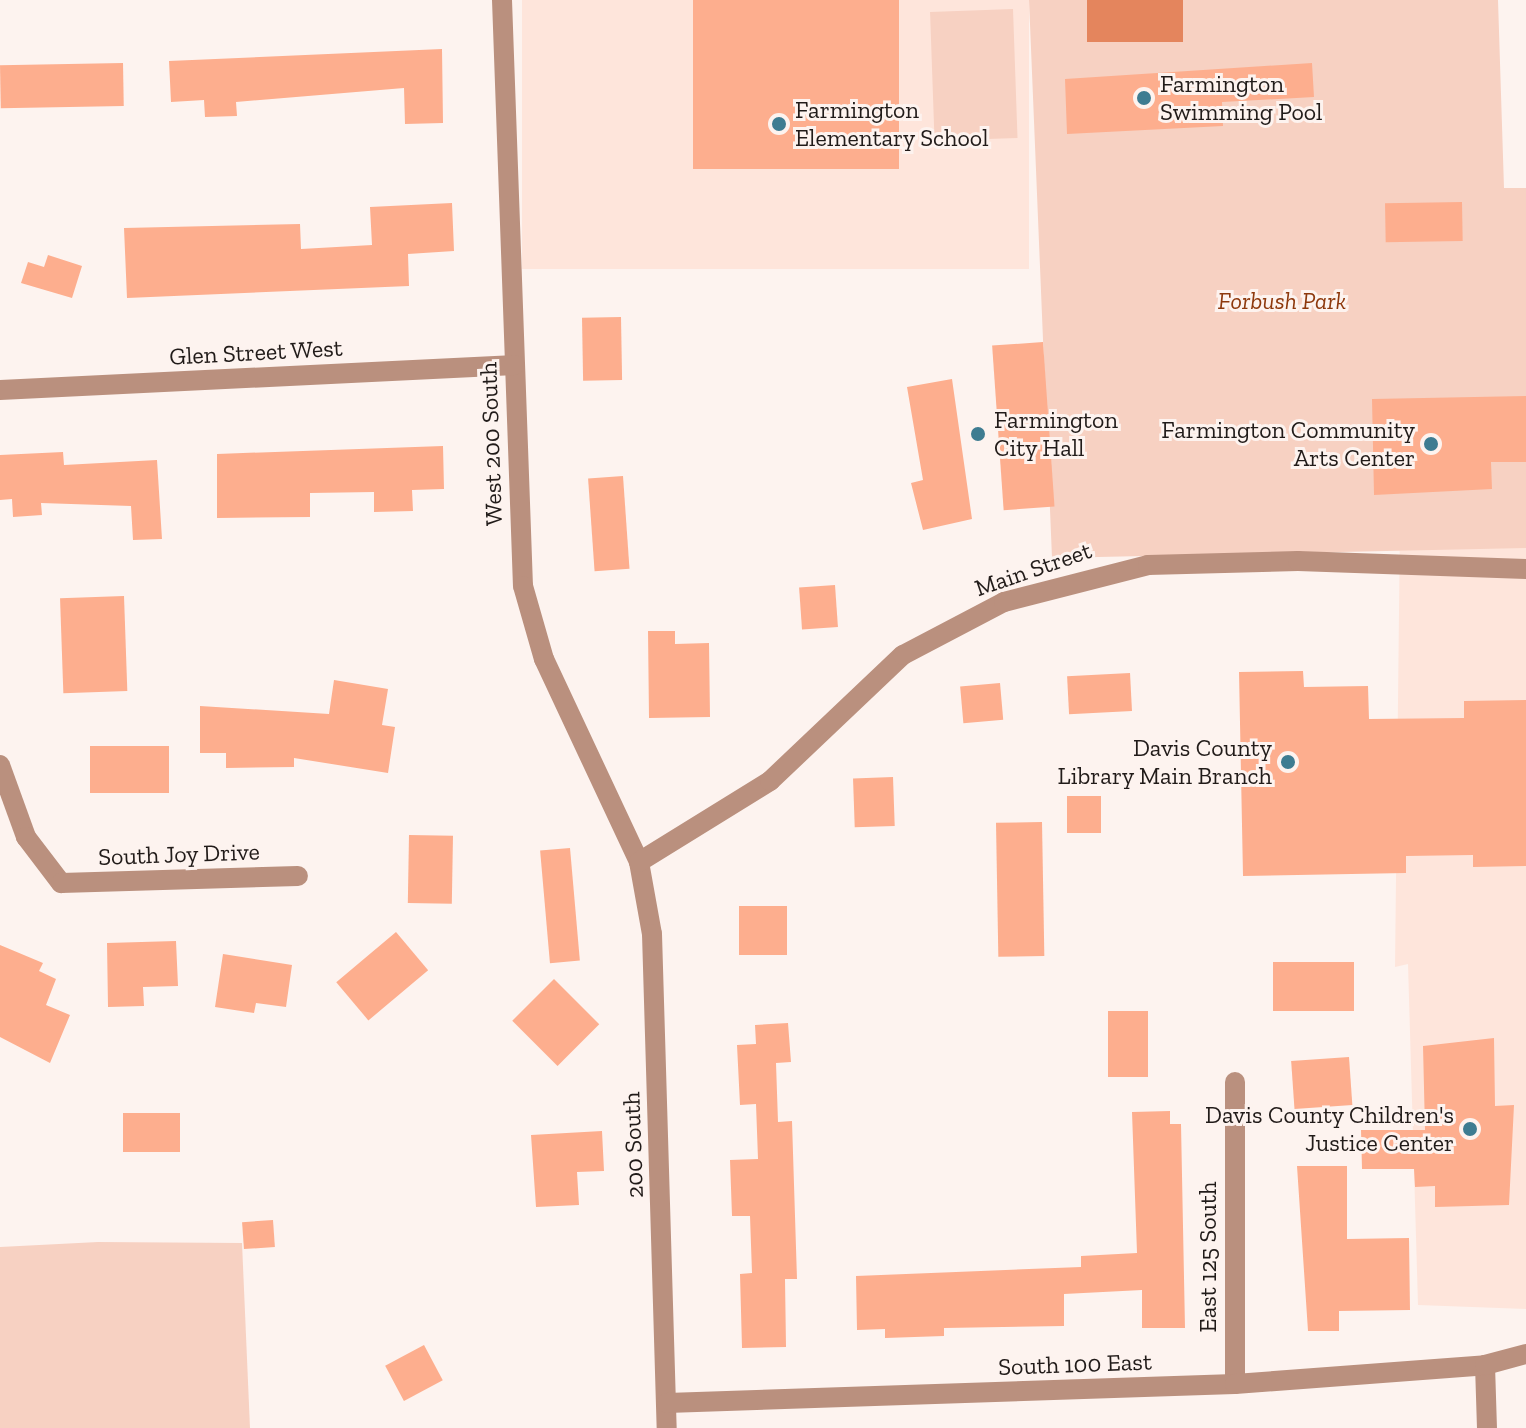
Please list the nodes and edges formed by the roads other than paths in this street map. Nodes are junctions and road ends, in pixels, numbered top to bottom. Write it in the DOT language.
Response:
graph roads {
  1 [pos="502,0"];
  2 [pos="514,365"];
  3 [pos="0,390"];
  4 [pos="1526,569"];
  5 [pos="0,765"];
  6 [pos="639,862"];
  7 [pos="298,876"];
  8 [pos="1235,1082"];
  9 [pos="1526,1354"];
  10 [pos="1485,1365"];
  11 [pos="1235,1384"];
  12 [pos="667,1403"];
  13 [pos="667,1428"];
  14 [pos="1487,1428"];
  1 -- 2 [label="street, West 200 South"];
  2 -- 3 [label="street, Glen Street West"];
  2 -- 6 [label="street, West 200 South"];
  4 -- 6 [label="street, Main Street"];
  5 -- 7 [label="street, South Joy Drive"];
  6 -- 12 [label="street, 200 South"];
  8 -- 11 [label="street, East 125 South"];
  9 -- 10 [label="street, South 100 East"];
  10 -- 11 [label="street, South 100 East"];
  10 -- 14 [label="street"];
  11 -- 12 [label="street, South 100 East"];
  12 -- 13 [label="street, 200 South"];
}
